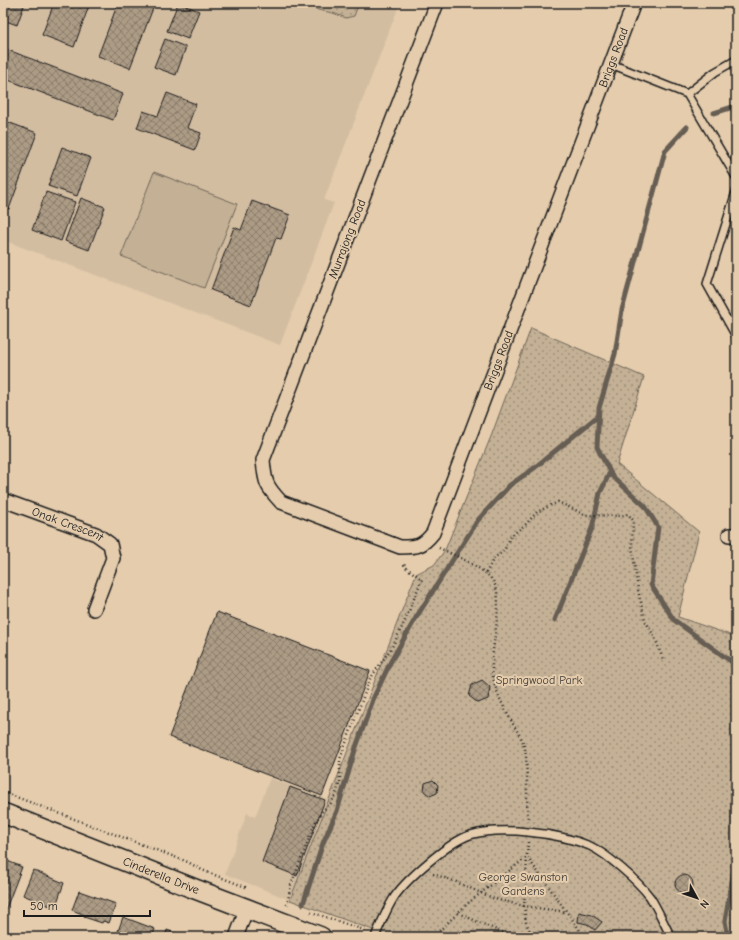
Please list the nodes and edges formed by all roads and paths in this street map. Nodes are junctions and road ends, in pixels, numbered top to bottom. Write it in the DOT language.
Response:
graph roads {
  1 [pos="437,3"];
  2 [pos="634,3"];
  3 [pos="736,60"];
  4 [pos="611,64"];
  5 [pos="687,94"];
  6 [pos="736,177"];
  7 [pos="736,192"];
  8 [pos="736,317"];
  9 [pos="728,322"];
  10 [pos="736,336"];
  11 [pos="265,477"];
  12 [pos="3,500"];
  13 [pos="449,552"];
  14 [pos="401,560"];
  15 [pos="486,573"];
  16 [pos="94,609"];
  17 [pos="663,660"];
  18 [pos="3,792"];
  19 [pos="3,813"];
  20 [pos="528,832"];
  21 [pos="527,857"];
  22 [pos="420,870"];
  23 [pos="251,890"];
  24 [pos="481,893"];
  25 [pos="524,906"];
  26 [pos="294,907"];
  27 [pos="247,908"];
  28 [pos="309,912"];
  29 [pos="566,912"];
  30 [pos="458,913"];
  31 [pos="376,936"];
  32 [pos="670,936"];
  33 [pos="236,937"];
  34 [pos="321,937"];
  35 [pos="434,937"];
  36 [pos="531,937"];
  37 [pos="585,937"];
  38 [pos="614,937"];
  1 -- 11 [label="street, Murrajong Road"];
  2 -- 4 [label="street, Briggs Road"];
  3 -- 5 [label="lane"];
  4 -- 5 [label="lane"];
  4 -- 11 [label="street, Briggs Road"];
  5 -- 6 [label="lane"];
  7 -- 9 [label="lane"];
  8 -- 9 [label="lane"];
  9 -- 10 [label="lane"];
  12 -- 16 [label="street, Onak Crescent"];
  13 -- 15 [label="path"];
  14 -- 26 [label="path"];
  15 -- 17 [label="path"];
  15 -- 20 [label="path"];
  18 -- 23 [label="path"];
  19 -- 27 [label="street, Cinderella Drive"];
  20 -- 21 [label="path"];
  20 -- 22 [label="lane"];
  20 -- 32 [label="lane"];
  21 -- 24 [label="path"];
  21 -- 25 [label="path"];
  21 -- 29 [label="path"];
  22 -- 24 [label="path"];
  22 -- 31 [label="lane"];
  24 -- 25 [label="path"];
  24 -- 30 [label="path"];
  25 -- 29 [label="path"];
  25 -- 36 [label="path"];
  27 -- 33 [label="street"];
  27 -- 34 [label="street, Cinderella Drive"];
  28 -- 31 [label="path"];
  29 -- 37 [label="path"];
  30 -- 35 [label="path"];
  30 -- 36 [label="path"];
  32 -- 38 [label="path"];
}
